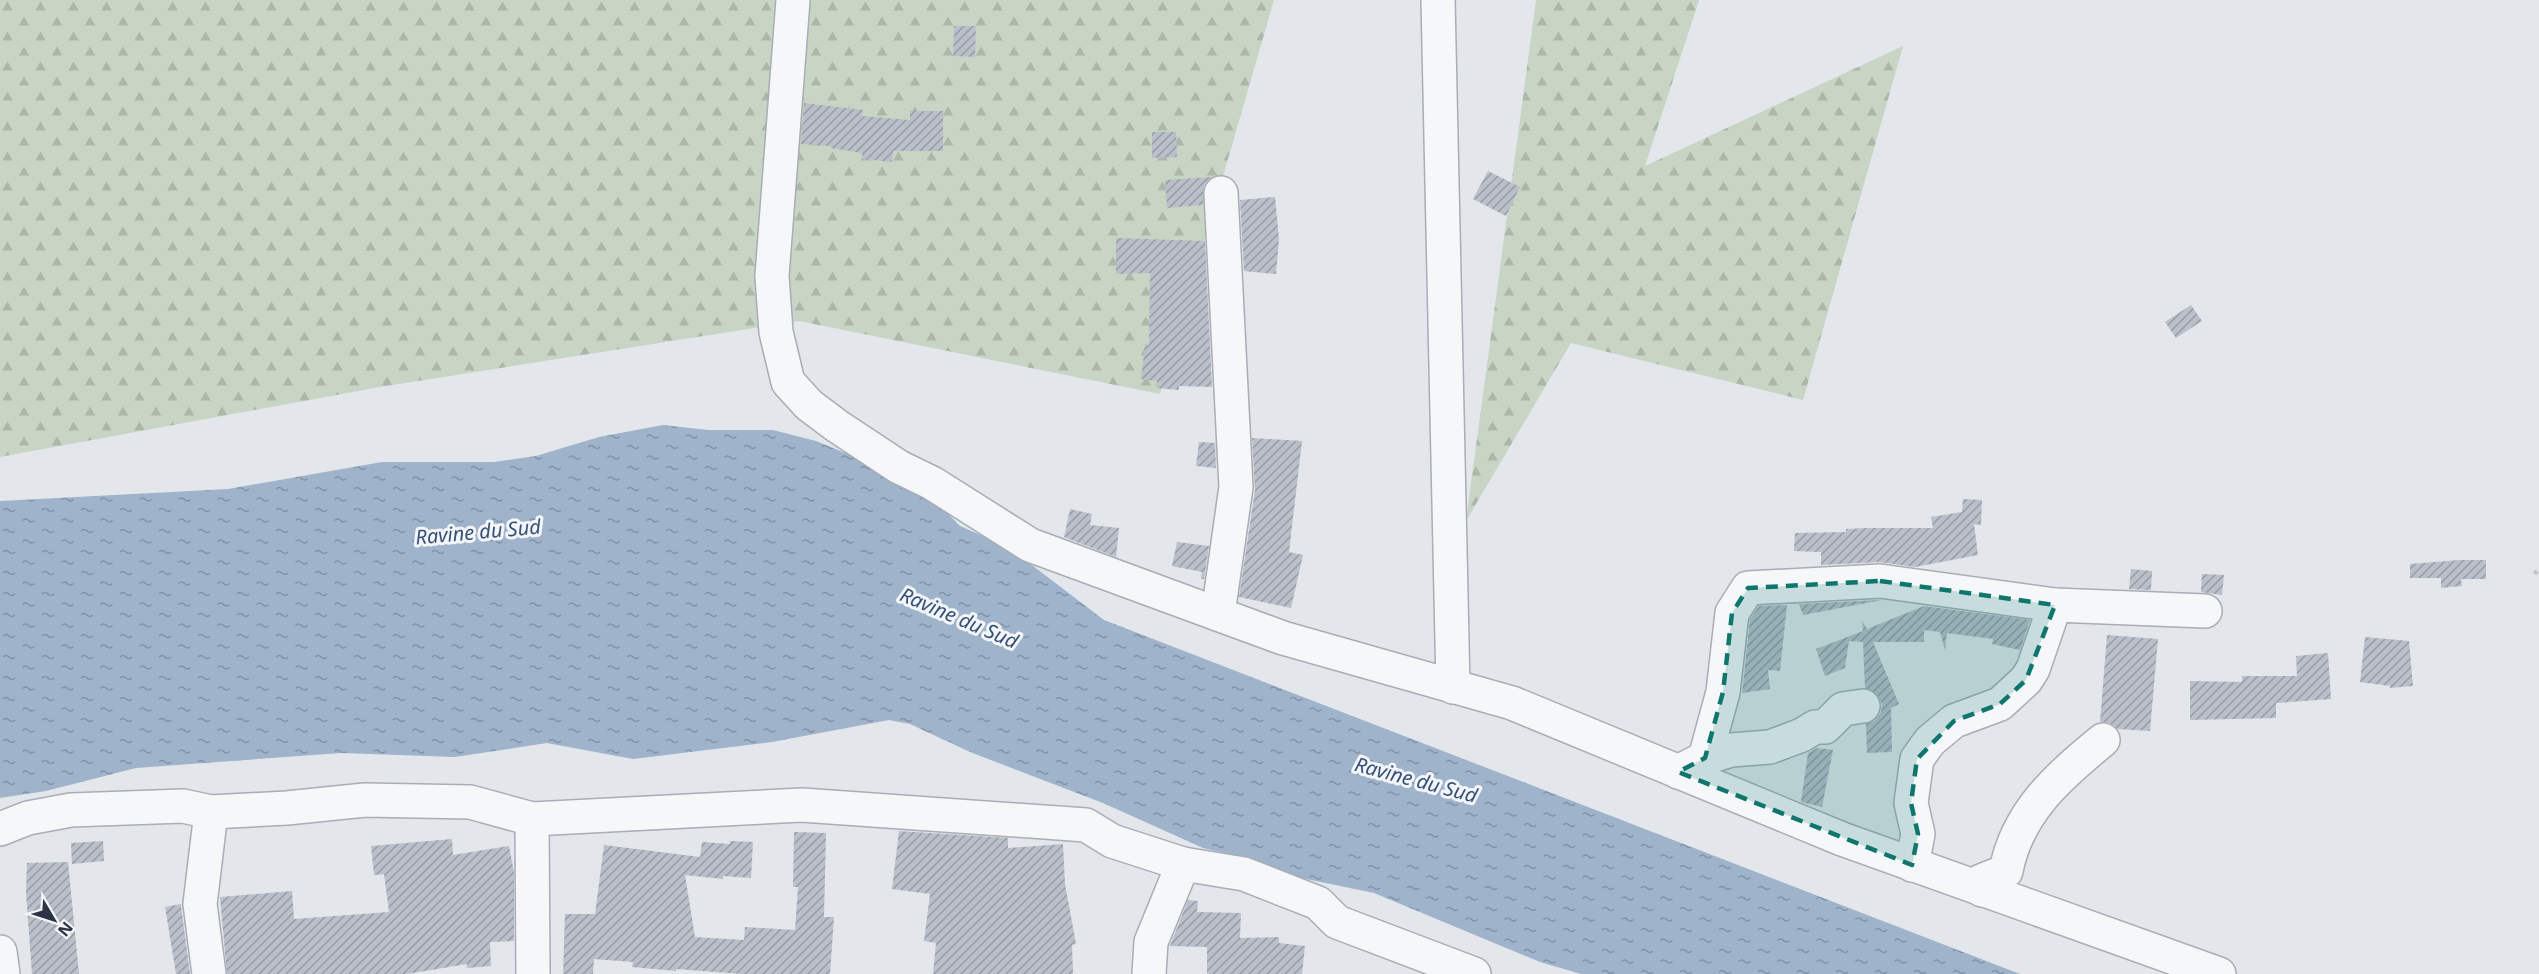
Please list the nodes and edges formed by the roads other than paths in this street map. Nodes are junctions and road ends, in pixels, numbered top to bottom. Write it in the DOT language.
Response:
graph roads {
  1 [pos="793,0"];
  2 [pos="1438,0"];
  3 [pos="1221,193"];
  4 [pos="2055,605"];
  5 [pos="2205,611"];
  6 [pos="1218,614"];
  7 [pos="1453,687"];
  8 [pos="1863,706"];
  9 [pos="2103,740"];
  10 [pos="1691,765"];
  11 [pos="211,812"];
  12 [pos="532,819"];
  13 [pos="0,828"];
  14 [pos="1183,864"];
  15 [pos="1912,865"];
  16 [pos="1982,890"];
  17 [pos="0,952"];
  18 [pos="3,974"];
  19 [pos="209,974"];
  20 [pos="533,974"];
  21 [pos="1149,974"];
  22 [pos="1474,974"];
  23 [pos="2219,974"];
  1 -- 6 [label="street"];
  2 -- 7 [label="street"];
  3 -- 6 [label="street"];
  4 -- 5 [label="street"];
  4 -- 10 [label="street"];
  4 -- 15 [label="street"];
  6 -- 7 [label="street"];
  7 -- 10 [label="street"];
  8 -- 10 [label="street"];
  9 -- 16 [label="street"];
  10 -- 15 [label="street"];
  11 -- 12 [label="street"];
  11 -- 13 [label="street"];
  11 -- 19 [label="street"];
  12 -- 14 [label="street"];
  12 -- 20 [label="street"];
  14 -- 21 [label="street"];
  14 -- 22 [label="street"];
  15 -- 16 [label="street"];
  16 -- 23 [label="street"];
  17 -- 18 [label="street"];
}
